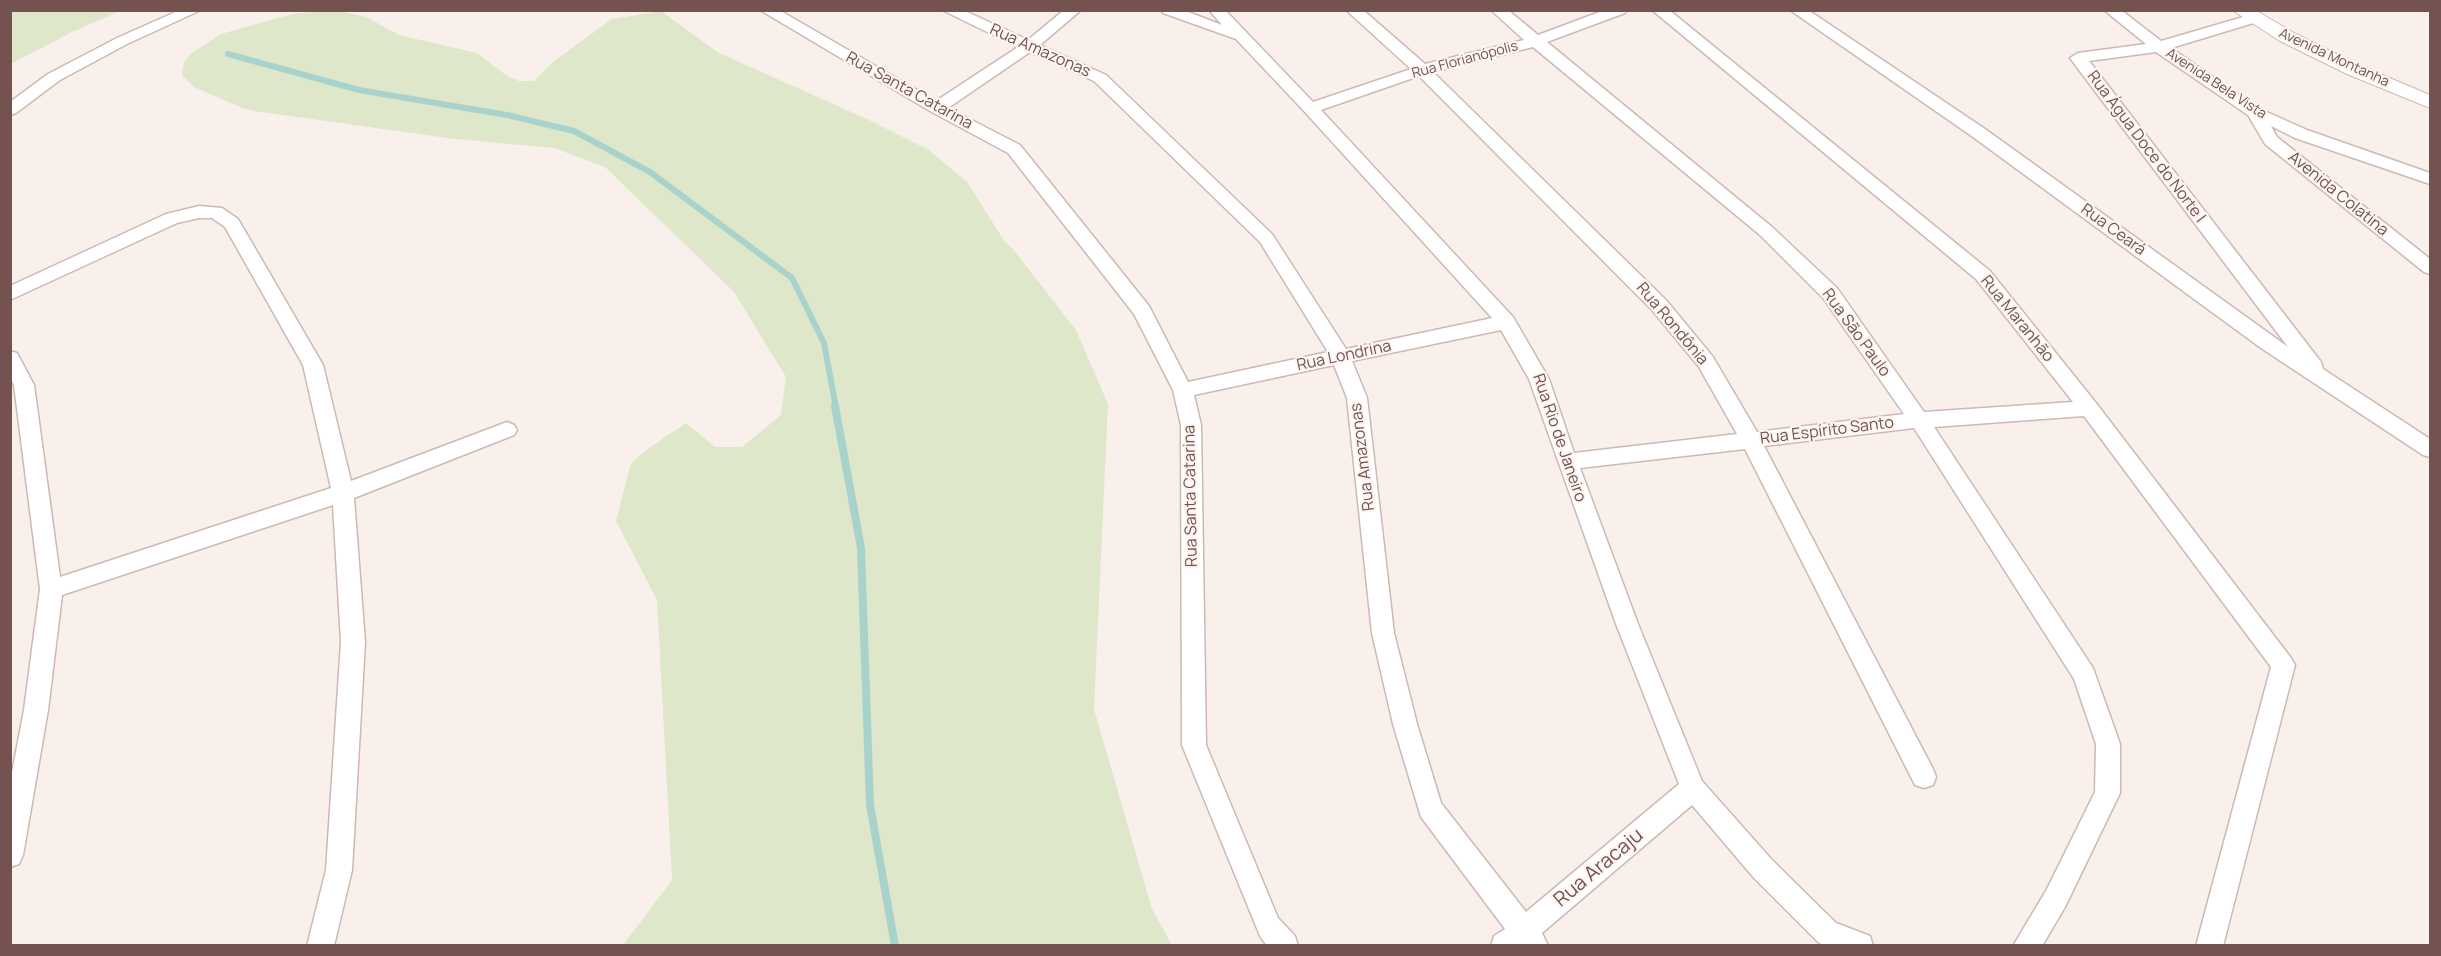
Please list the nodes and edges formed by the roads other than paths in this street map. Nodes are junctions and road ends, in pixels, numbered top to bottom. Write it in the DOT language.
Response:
graph roads {
  1 [pos="194,10"];
  2 [pos="766,10"];
  3 [pos="949,10"];
  4 [pos="1074,10"];
  5 [pos="1216,10"];
  6 [pos="1353,10"];
  7 [pos="1498,10"];
  8 [pos="1620,10"];
  9 [pos="1659,10"];
  10 [pos="1797,10"];
  11 [pos="2111,10"];
  12 [pos="1171,11"];
  13 [pos="2248,14"];
  14 [pos="1239,36"];
  15 [pos="1533,42"];
  16 [pos="1028,47"];
  17 [pos="2159,47"];
  18 [pos="1422,70"];
  19 [pos="2430,102"];
  20 [pos="936,108"];
  21 [pos="1310,108"];
  22 [pos="10,110"];
  23 [pos="2254,112"];
  24 [pos="2430,179"];
  25 [pos="2430,268"];
  26 [pos="10,294"];
  27 [pos="1506,322"];
  28 [pos="1341,357"];
  29 [pos="10,358"];
  30 [pos="2324,379"];
  31 [pos="1183,390"];
  32 [pos="2089,408"];
  33 [pos="1919,420"];
  34 [pos="507,430"];
  35 [pos="1751,440"];
  36 [pos="2430,449"];
  37 [pos="1566,462"];
  38 [pos="343,493"];
  39 [pos="51,589"];
  40 [pos="1924,777"];
  41 [pos="1693,788"];
  42 [pos="10,855"];
  43 [pos="1521,941"];
  44 [pos="320,945"];
  45 [pos="1285,945"];
  46 [pos="1860,945"];
  47 [pos="2026,945"];
  48 [pos="2209,945"];
  1 -- 22 [label="street"];
  2 -- 20 [label="street, Rua Santa Catarina"];
  3 -- 16 [label="street, Rua Amazonas"];
  4 -- 16 [label="street"];
  5 -- 14 [label="street, Rua Rio de Janeiro"];
  6 -- 18 [label="street, Rua Rondônia"];
  7 -- 15 [label="street, Rua São Paulo"];
  8 -- 15 [label="street, Rua Florianópolis"];
  9 -- 32 [label="street, Rua Maranhão"];
  10 -- 30 [label="street, Rua Ceará"];
  11 -- 17 [label="street, Avenida Bela Vista"];
  12 -- 14 [label="street, Rua Rio de Janeiro"];
  13 -- 17 [label="street, Rua Água Doce do Norte I"];
  13 -- 19 [label="street, Avenida Montanha"];
  14 -- 21 [label="street, Rua Rio de Janeiro"];
  15 -- 18 [label="street, Rua Florianópolis"];
  15 -- 33 [label="street, Rua São Paulo"];
  16 -- 20 [label="street"];
  16 -- 28 [label="street, Rua Amazonas"];
  17 -- 23 [label="street, Avenida Bela Vista"];
  17 -- 30 [label="street, Rua Água Doce do Norte I"];
  18 -- 21 [label="street, Rua Florianópolis"];
  18 -- 35 [label="street, Rua Rondônia"];
  20 -- 31 [label="street, Rua Santa Catarina"];
  21 -- 27 [label="street, Rua Rio de Janeiro"];
  23 -- 24 [label="street, Avenida Bela Vista"];
  23 -- 25 [label="street, Avenida Colatina"];
  26 -- 38 [label="street"];
  27 -- 28 [label="street, Rua Londrina"];
  27 -- 37 [label="street, Rua Rio de Janeiro"];
  28 -- 31 [label="street, Rua Londrina"];
  28 -- 43 [label="street, Rua Amazonas"];
  29 -- 39 [label="street"];
  30 -- 36 [label="street, Rua Ceará"];
  31 -- 45 [label="street, Rua Santa Catarina"];
  32 -- 33 [label="street, Rua Espírito Santo"];
  32 -- 48 [label="street, Rua Maranhão"];
  33 -- 35 [label="street, Rua Espírito Santo"];
  33 -- 47 [label="street, Rua São Paulo"];
  34 -- 38 [label="street"];
  35 -- 37 [label="street, Rua Espírito Santo"];
  35 -- 40 [label="street, Rua Rondônia"];
  37 -- 41 [label="street, Rua Rio de Janeiro"];
  38 -- 39 [label="street"];
  38 -- 44 [label="street"];
  39 -- 42 [label="street"];
  41 -- 43 [label="street, Rua Aracaju"];
  41 -- 46 [label="street, Rua Rio de Janeiro"];
}
